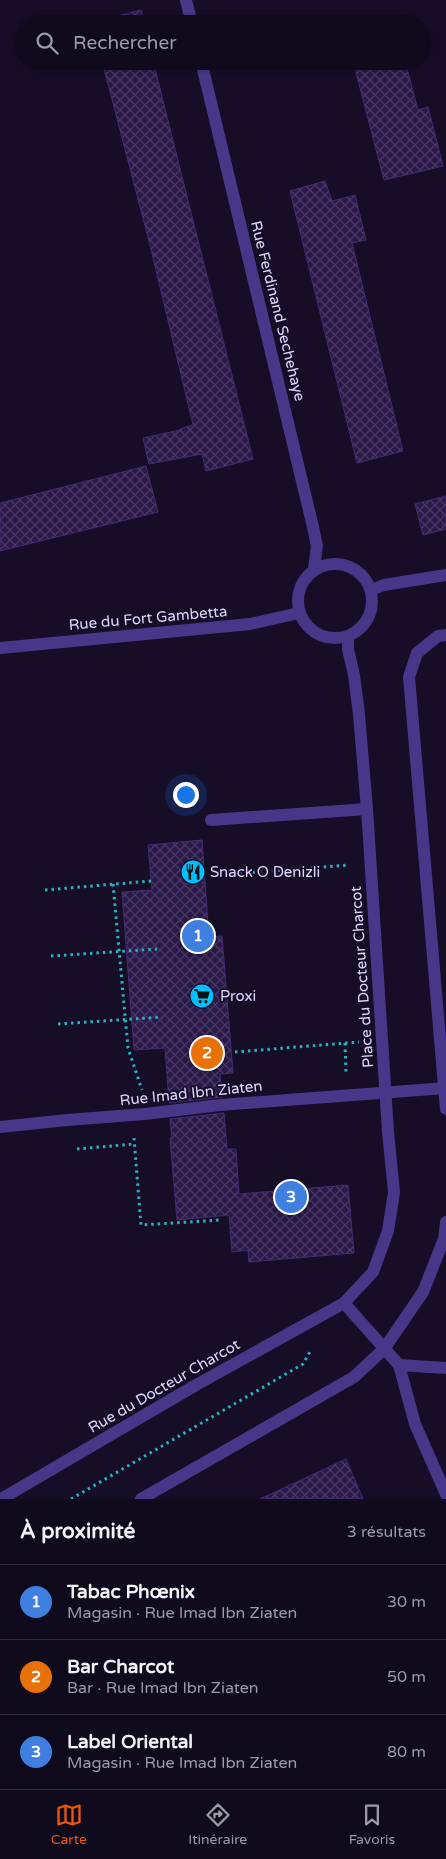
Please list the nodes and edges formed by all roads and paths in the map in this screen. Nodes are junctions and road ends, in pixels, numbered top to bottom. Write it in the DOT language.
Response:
graph roads {
  1 [pos="186,0"];
  2 [pos="190,15"];
  3 [pos="203,70"];
  4 [pos="314,569"];
  5 [pos="446,575"];
  6 [pos="371,590"];
  7 [pos="299,612"];
  8 [pos="446,635"];
  9 [pos="348,636"];
  10 [pos="0,648"];
  11 [pos="367,809"];
  12 [pos="211,820"];
  13 [pos="371,864"];
  14 [pos="220,875"];
  15 [pos="151,881"];
  16 [pos="113,884"];
  17 [pos="45,890"];
  18 [pos="157,949"];
  19 [pos="119,951"];
  20 [pos="51,956"];
  21 [pos="162,1017"];
  22 [pos="125,1020"];
  23 [pos="58,1024"];
  24 [pos="382,1041"];
  25 [pos="234,1052"];
  26 [pos="445,1088"];
  27 [pos="386,1092"];
  28 [pos="446,1109"];
  29 [pos="145,1114"];
  30 [pos="132,1116"];
  31 [pos="0,1128"];
  32 [pos="134,1144"];
  33 [pos="77,1149"];
  34 [pos="220,1220"];
  35 [pos="446,1222"];
  36 [pos="344,1303"];
  37 [pos="314,1345"];
  38 [pos="384,1349"];
  39 [pos="399,1365"];
  40 [pos="446,1368"];
  41 [pos="446,1494"];
  42 [pos="1,1499"];
  43 [pos="71,1499"];
  44 [pos="141,1499"];
  1 -- 2 [label="street"];
  3 -- 4 [label="street, Rue Ferdinand Sechehaye"];
  4 -- 6 [label="street"];
  4 -- 7 [label="street"];
  5 -- 6 [label="street"];
  6 -- 9 [label="street"];
  7 -- 9 [label="street"];
  7 -- 10 [label="street, Rue du Fort Gambetta"];
  8 -- 26 [label="street"];
  9 -- 11 [label="street, Place du Docteur Charcot"];
  11 -- 12 [label="street"];
  11 -- 13 [label="street, Place du Docteur Charcot"];
  13 -- 14 [label="path"];
  13 -- 24 [label="street, Place du Docteur Charcot"];
  15 -- 16 [label="path"];
  16 -- 17 [label="path"];
  16 -- 19 [label="path"];
  18 -- 19 [label="path"];
  19 -- 20 [label="path"];
  19 -- 22 [label="path"];
  21 -- 22 [label="path"];
  22 -- 23 [label="path"];
  22 -- 29 [label="path"];
  24 -- 25 [label="path"];
  24 -- 27 [label="street, Place du Docteur Charcot"];
  26 -- 27 [label="street, Rue Imad Ibn Ziaten"];
  26 -- 28 [label="street"];
  27 -- 29 [label="street, Rue Imad Ibn Ziaten"];
  27 -- 36 [label="street, Place du Docteur Charcot"];
  29 -- 30 [label="street, Rue Imad Ibn Ziaten"];
  30 -- 31 [label="street, Rue Imad Ibn Ziaten"];
  30 -- 32 [label="path"];
  32 -- 33 [label="path"];
  32 -- 34 [label="path"];
  35 -- 38 [label="street"];
  36 -- 38 [label="street"];
  36 -- 42 [label="street, Rue du Docteur Charcot"];
  37 -- 43 [label="path"];
  38 -- 39 [label="street"];
  38 -- 44 [label="street"];
  39 -- 40 [label="street"];
  39 -- 41 [label="street"];
}
